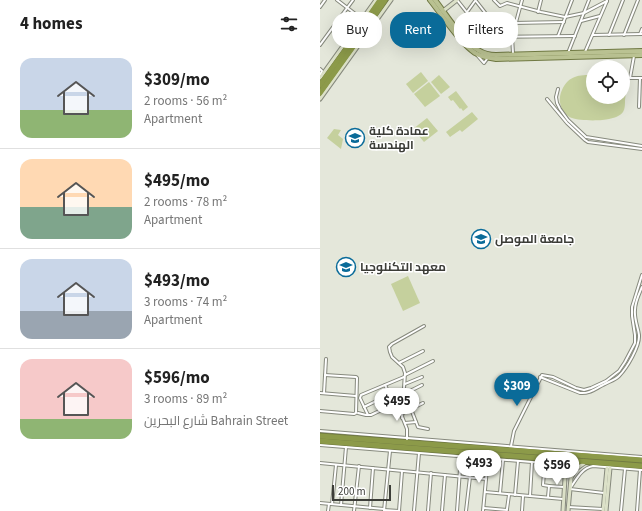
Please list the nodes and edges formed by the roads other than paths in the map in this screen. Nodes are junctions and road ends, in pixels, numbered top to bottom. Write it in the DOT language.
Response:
graph roads {
  1 [pos="325,0"];
  2 [pos="337,0"];
  3 [pos="353,0"];
  4 [pos="376,0"];
  5 [pos="380,0"];
  6 [pos="385,0"];
  7 [pos="391,0"];
  8 [pos="430,0"];
  9 [pos="435,0"];
  10 [pos="457,0"];
  11 [pos="476,0"];
  12 [pos="494,0"];
  13 [pos="522,0"];
  14 [pos="541,0"];
  15 [pos="568,0"];
  16 [pos="572,0"];
  17 [pos="589,0"];
  18 [pos="623,0"];
  19 [pos="638,0"];
  20 [pos="607,1"];
  21 [pos="320,7"];
  22 [pos="520,7"];
  23 [pos="347,8"];
  24 [pos="443,11"];
  25 [pos="352,12"];
  26 [pos="367,12"];
  27 [pos="466,12"];
  28 [pos="485,12"];
  29 [pos="538,12"];
  30 [pos="584,13"];
  31 [pos="518,15"];
  32 [pos="600,16"];
  33 [pos="565,17"];
  34 [pos="581,21"];
  35 [pos="564,22"];
  36 [pos="518,23"];
  37 [pos="642,29"];
  38 [pos="624,34"];
  39 [pos="641,34"];
  40 [pos="593,35"];
  41 [pos="609,35"];
  42 [pos="558,36"];
  43 [pos="575,36"];
  44 [pos="518,37"];
  45 [pos="320,45"];
  46 [pos="343,48"];
  47 [pos="513,48"];
  48 [pos="642,51"];
  49 [pos="585,53"];
  50 [pos="568,54"];
  51 [pos="513,55"];
  52 [pos="642,55"];
  53 [pos="557,56"];
  54 [pos="634,56"];
  55 [pos="333,64"];
  56 [pos="343,66"];
  57 [pos="320,69"];
  58 [pos="336,72"];
  59 [pos="320,76"];
  60 [pos="641,78"];
  61 [pos="320,85"];
  62 [pos="558,89"];
  63 [pos="320,93"];
  64 [pos="320,99"];
  65 [pos="547,99"];
  66 [pos="639,107"];
  67 [pos="642,146"];
  68 [pos="642,149"];
  69 [pos="642,275"];
  70 [pos="642,287"];
  71 [pos="424,326"];
  72 [pos="423,351"];
  73 [pos="326,358"];
  74 [pos="433,361"];
  75 [pos="399,363"];
  76 [pos="617,373"];
  77 [pos="325,375"];
  78 [pos="620,375"];
  79 [pos="405,376"];
  80 [pos="541,376"];
  81 [pos="422,377"];
  82 [pos="385,385"];
  83 [pos="405,385"];
  84 [pos="422,385"];
  85 [pos="404,392"];
  86 [pos="320,393"];
  87 [pos="324,393"];
  88 [pos="389,394"];
  89 [pos="356,396"];
  90 [pos="423,403"];
  91 [pos="394,404"];
  92 [pos="364,407"];
  93 [pos="411,409"];
  94 [pos="320,412"];
  95 [pos="358,413"];
  96 [pos="403,413"];
  97 [pos="368,415"];
  98 [pos="402,418"];
  99 [pos="416,422"];
  100 [pos="405,423"];
  101 [pos="428,429"];
  102 [pos="320,431"];
  103 [pos="320,436"];
  104 [pos="357,436"];
  105 [pos="407,439"];
  106 [pos="320,441"];
  107 [pos="331,444"];
  108 [pos="320,445"];
  109 [pos="346,447"];
  110 [pos="508,448"];
  111 [pos="390,451"];
  112 [pos="462,452"];
  113 [pos="419,453"];
  114 [pos="595,455"];
  115 [pos="642,456"];
  116 [pos="488,458"];
  117 [pos="526,459"];
  118 [pos="554,459"];
  119 [pos="503,460"];
  120 [pos="545,460"];
  121 [pos="642,460"];
  122 [pos="518,461"];
  123 [pos="532,462"];
  124 [pos="587,462"];
  125 [pos="320,463"];
  126 [pos="336,464"];
  127 [pos="596,464"];
  128 [pos="344,466"];
  129 [pos="359,466"];
  130 [pos="373,468"];
  131 [pos="608,468"];
  132 [pos="625,469"];
  133 [pos="641,469"];
  134 [pos="388,470"];
  135 [pos="402,470"];
  136 [pos="417,472"];
  137 [pos="432,474"];
  138 [pos="445,475"];
  139 [pos="460,476"];
  140 [pos="470,477"];
  141 [pos="486,479"];
  142 [pos="549,486"];
  143 [pos="565,488"];
  144 [pos="570,488"];
  145 [pos="640,490"];
  146 [pos="485,492"];
  147 [pos="500,493"];
  148 [pos="604,493"];
  149 [pos="509,495"];
  150 [pos="515,495"];
  151 [pos="523,496"];
  152 [pos="530,496"];
  153 [pos="547,498"];
  154 [pos="564,499"];
  155 [pos="320,503"];
  156 [pos="330,504"];
  157 [pos="638,504"];
  158 [pos="642,504"];
  159 [pos="341,505"];
  160 [pos="355,506"];
  161 [pos="568,506"];
  162 [pos="370,508"];
  163 [pos="384,510"];
  164 [pos="483,510"];
  165 [pos="507,510"];
  166 [pos="586,510"];
  167 [pos="604,510"];
  168 [pos="328,511"];
  169 [pos="354,511"];
  170 [pos="400,511"];
  171 [pos="414,511"];
  172 [pos="428,511"];
  173 [pos="442,511"];
  174 [pos="457,511"];
  175 [pos="466,511"];
  176 [pos="522,511"];
  177 [pos="563,511"];
  178 [pos="568,511"];
  179 [pos="621,511"];
  180 [pos="637,511"];
  1 -- 21 [label="street"];
  2 -- 23 [label="street"];
  3 -- 23 [label="street"];
  4 -- 26 [label="main road"];
  5 -- 55 [label="highway"];
  6 -- 58 [label="highway"];
  7 -- 56 [label="main road"];
  8 -- 53 [label="main road"];
  9 -- 24 [label="main road"];
  10 -- 24 [label="main road"];
  10 -- 27 [label="street"];
  11 -- 27 [label="street"];
  11 -- 28 [label="street"];
  12 -- 22 [label="street"];
  13 -- 22 [label="street"];
  14 -- 29 [label="street"];
  15 -- 16 [label="street"];
  16 -- 33 [label="street"];
  17 -- 30 [label="street"];
  18 -- 41 [label="street"];
  19 -- 38 [label="street"];
  20 -- 30 [label="street"];
  20 -- 32 [label="street"];
  22 -- 29 [label="street"];
  22 -- 31 [label="street"];
  23 -- 25 [label="street"];
  23 -- 45 [label="street"];
  24 -- 51 [label="main road"];
  29 -- 33 [label="street"];
  30 -- 33 [label="street"];
  30 -- 34 [label="street"];
  32 -- 34 [label="street"];
  32 -- 40 [label="street"];
  33 -- 35 [label="street"];
  34 -- 43 [label="street"];
  35 -- 36 [label="street"];
  35 -- 42 [label="street"];
  37 -- 39 [label="street"];
  38 -- 39 [label="street"];
  38 -- 41 [label="street"];
  40 -- 41 [label="street"];
  40 -- 49 [label="street"];
  42 -- 43 [label="street"];
  42 -- 44 [label="street"];
  43 -- 50 [label="street"];
  46 -- 55 [label="main road"];
  47 -- 51 [label="street"];
  48 -- 49 [label="main road"];
  49 -- 50 [label="main road"];
  50 -- 53 [label="main road"];
  51 -- 53 [label="main road"];
  52 -- 54 [label="main road"];
  53 -- 54 [label="main road"];
  54 -- 60 [label="street"];
  55 -- 59 [label="main road"];
  55 -- 61 [label="highway"];
  56 -- 58 [label="highway"];
  56 -- 64 [label="main road"];
  57 -- 59 [label="street"];
  58 -- 63 [label="highway"];
  60 -- 66 [label="street"];
  62 -- 67 [label="street"];
  65 -- 68 [label="street"];
  69 -- 76 [label="street"];
  70 -- 78 [label="street"];
  71 -- 75 [label="street"];
  72 -- 75 [label="street"];
  73 -- 77 [label="street"];
  74 -- 79 [label="street"];
  75 -- 79 [label="street"];
  76 -- 78 [label="street"];
  76 -- 80 [label="street"];
  77 -- 87 [label="street"];
  77 -- 89 [label="street"];
  78 -- 80 [label="street"];
  79 -- 82 [label="street"];
  79 -- 83 [label="street"];
  80 -- 110 [label="street"];
  81 -- 83 [label="street"];
  82 -- 88 [label="street"];
  82 -- 92 [label="street"];
  83 -- 85 [label="street"];
  84 -- 85 [label="street"];
  85 -- 88 [label="street"];
  85 -- 96 [label="street"];
  86 -- 87 [label="street"];
  87 -- 89 [label="street"];
  88 -- 91 [label="street"];
  88 -- 92 [label="street"];
  89 -- 94 [label="street"];
  90 -- 93 [label="street"];
  91 -- 97 [label="street"];
  91 -- 98 [label="street"];
  92 -- 97 [label="street"];
  93 -- 96 [label="street"];
  93 -- 99 [label="street"];
  95 -- 97 [label="street"];
  96 -- 98 [label="street"];
  98 -- 100 [label="street"];
  99 -- 100 [label="street"];
  99 -- 101 [label="street"];
  100 -- 105 [label="street"];
  102 -- 104 [label="street"];
  103 -- 104 [label="highway"];
  104 -- 105 [label="street"];
  104 -- 112 [label="highway"];
  105 -- 110 [label="street"];
  106 -- 107 [label="highway"];
  107 -- 108 [label="street"];
  107 -- 109 [label="street"];
  107 -- 112 [label="highway"];
  109 -- 111 [label="street"];
  109 -- 128 [label="street"];
  110 -- 112 [label="highway"];
  110 -- 114 [label="highway"];
  111 -- 113 [label="street"];
  111 -- 134 [label="street"];
  112 -- 113 [label="street"];
  112 -- 116 [label="street"];
  112 -- 117 [label="highway"];
  112 -- 139 [label="street"];
  113 -- 136 [label="street"];
  114 -- 115 [label="street"];
  114 -- 121 [label="highway"];
  116 -- 119 [label="street"];
  116 -- 141 [label="street"];
  117 -- 120 [label="highway"];
  117 -- 122 [label="street"];
  117 -- 123 [label="street"];
  118 -- 120 [label="highway"];
  118 -- 124 [label="highway"];
  118 -- 143 [label="main road"];
  119 -- 122 [label="street"];
  119 -- 147 [label="street"];
  120 -- 123 [label="street"];
  120 -- 142 [label="street"];
  122 -- 150 [label="street"];
  123 -- 152 [label="street"];
  124 -- 127 [label="highway"];
  124 -- 144 [label="main road"];
  125 -- 126 [label="street"];
  126 -- 128 [label="street"];
  126 -- 156 [label="street"];
  127 -- 131 [label="street"];
  127 -- 133 [label="highway"];
  127 -- 144 [label="street"];
  128 -- 129 [label="street"];
  128 -- 159 [label="street"];
  129 -- 130 [label="street"];
  129 -- 160 [label="street"];
  130 -- 134 [label="street"];
  130 -- 162 [label="street"];
  131 -- 132 [label="street"];
  131 -- 148 [label="main road"];
  131 -- 167 [label="main road"];
  132 -- 133 [label="street"];
  132 -- 179 [label="street"];
  133 -- 145 [label="street"];
  134 -- 135 [label="street"];
  134 -- 163 [label="street"];
  135 -- 136 [label="street"];
  135 -- 170 [label="street"];
  136 -- 137 [label="street"];
  136 -- 171 [label="street"];
  137 -- 138 [label="street"];
  137 -- 172 [label="street"];
  138 -- 139 [label="street"];
  138 -- 173 [label="street"];
  139 -- 140 [label="street"];
  139 -- 174 [label="street"];
  140 -- 141 [label="street"];
  140 -- 175 [label="street"];
  141 -- 146 [label="street"];
  142 -- 143 [label="street"];
  142 -- 153 [label="street"];
  143 -- 154 [label="main road"];
  144 -- 148 [label="street"];
  144 -- 161 [label="main road"];
  145 -- 157 [label="street"];
  146 -- 147 [label="street"];
  146 -- 164 [label="street"];
  147 -- 149 [label="street"];
  148 -- 167 [label="main road"];
  149 -- 150 [label="street"];
  149 -- 165 [label="street"];
  150 -- 151 [label="street"];
  151 -- 152 [label="street"];
  151 -- 176 [label="street"];
  152 -- 153 [label="street"];
  153 -- 154 [label="street"];
  154 -- 177 [label="main road"];
  155 -- 156 [label="street"];
  156 -- 159 [label="street"];
  156 -- 168 [label="street"];
  157 -- 158 [label="street"];
  157 -- 180 [label="street"];
  159 -- 160 [label="street"];
  160 -- 162 [label="street"];
  160 -- 169 [label="street"];
  161 -- 166 [label="street"];
  161 -- 178 [label="main road"];
  162 -- 163 [label="street"];
  163 -- 170 [label="street"];
  164 -- 165 [label="street"];
  166 -- 167 [label="street"];
}
